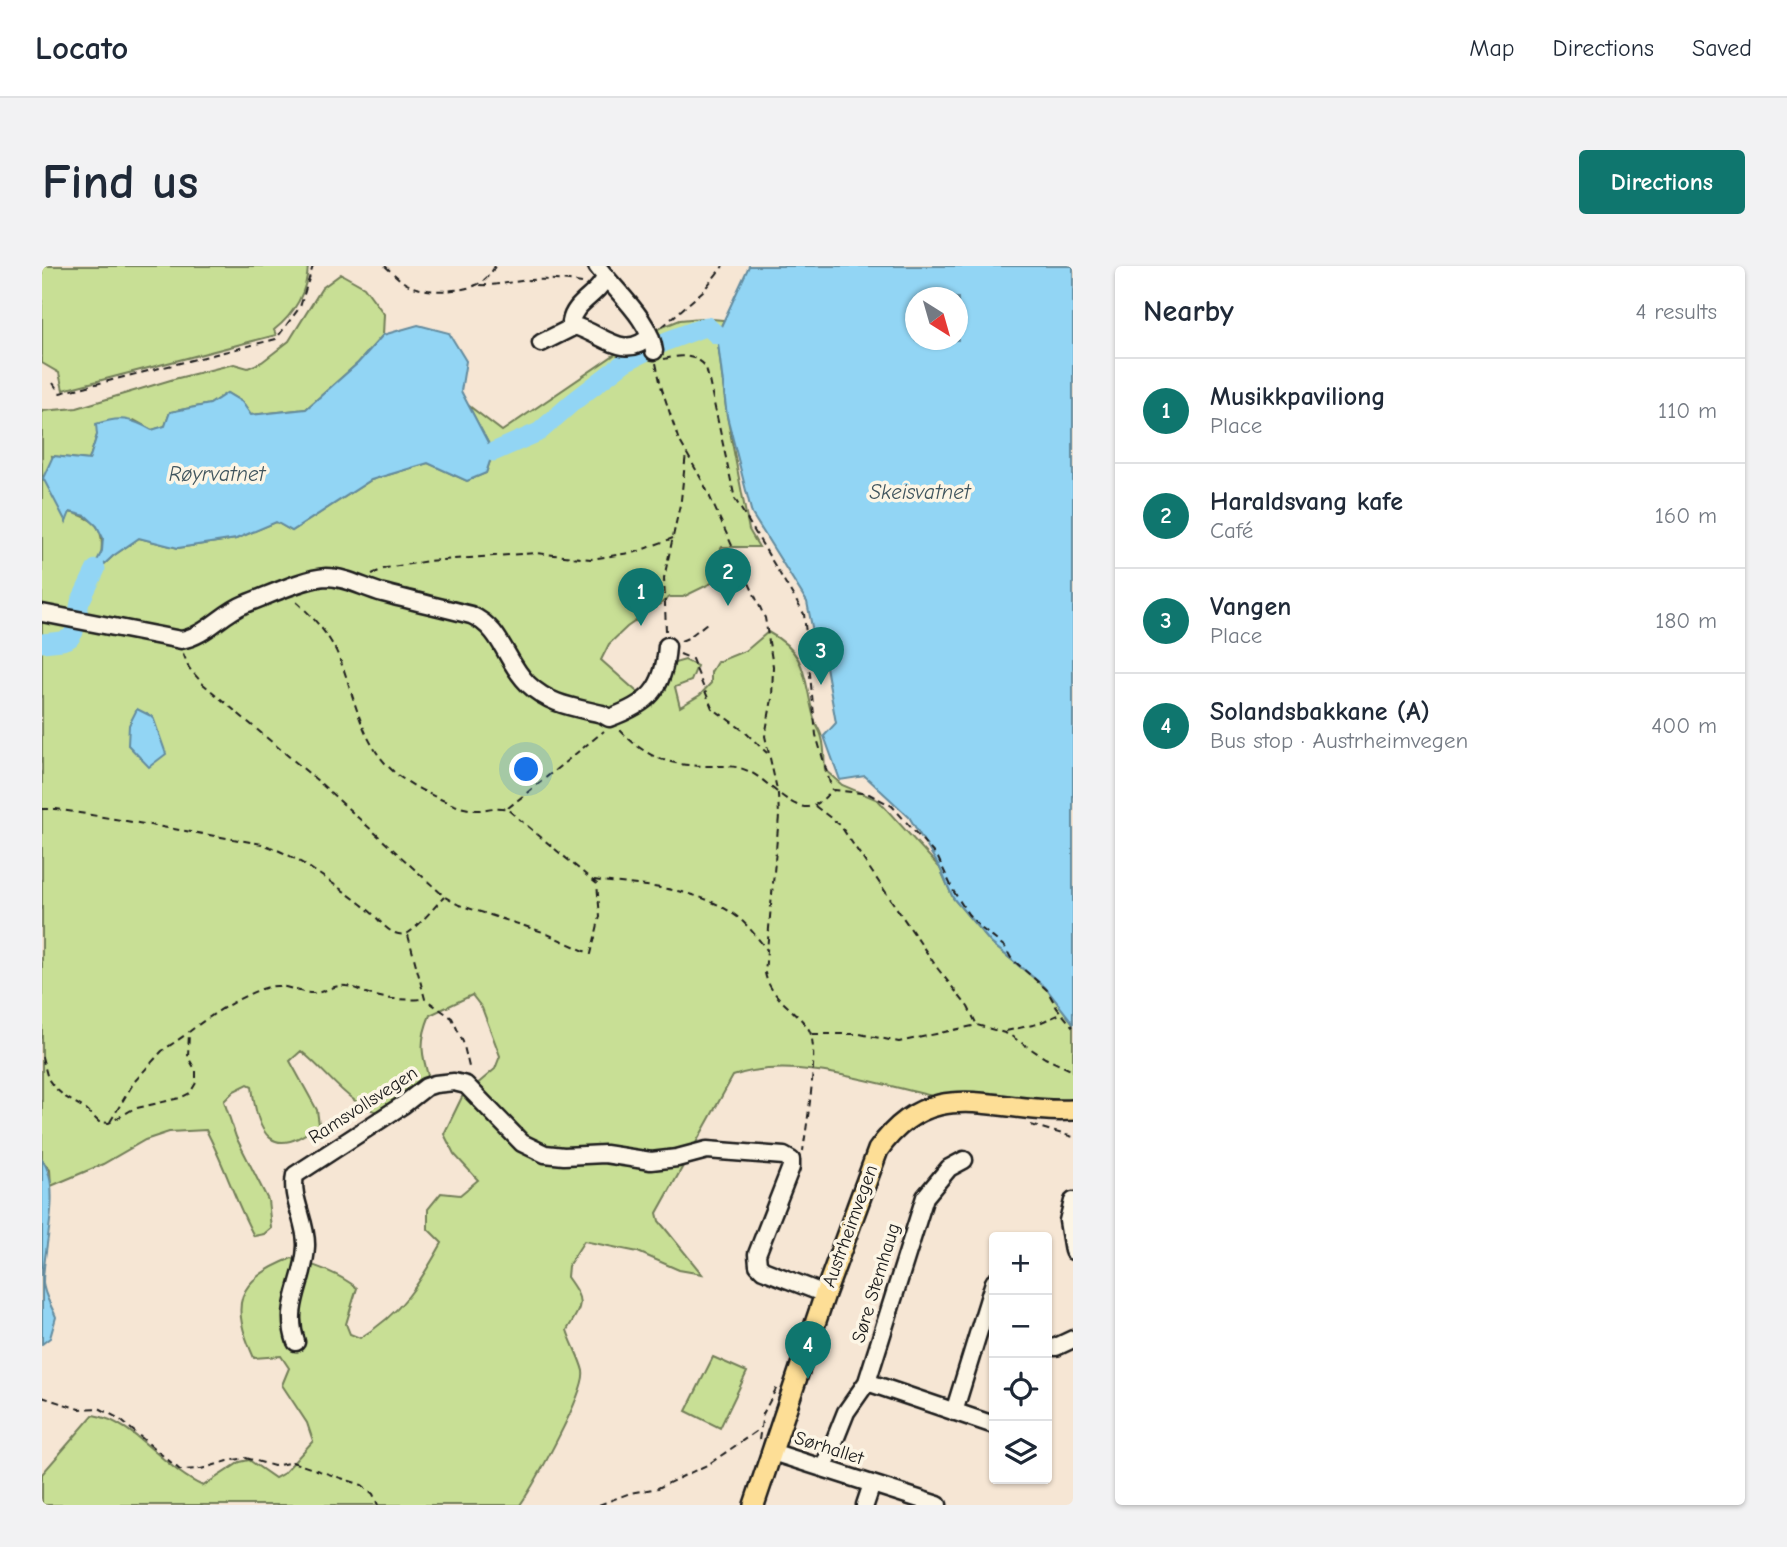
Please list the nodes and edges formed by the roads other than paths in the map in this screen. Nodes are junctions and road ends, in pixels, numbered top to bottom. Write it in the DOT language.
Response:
graph roads {
  1 [pos="601,276"];
  2 [pos="575,326"];
  3 [pos="541,343"];
  4 [pos="42,612"];
  5 [pos="667,646"];
  6 [pos="1073,1110"];
  7 [pos="964,1160"];
  8 [pos="1073,1201"];
  9 [pos="1073,1251"];
  10 [pos="825,1294"];
  11 [pos="989,1317"];
  12 [pos="1073,1339"];
  13 [pos="296,1342"];
  14 [pos="1056,1347"];
  15 [pos="867,1382"];
  16 [pos="954,1412"];
  17 [pos="989,1424"];
  18 [pos="772,1452"];
  19 [pos="823,1461"];
  20 [pos="872,1484"];
  21 [pos="754,1505"];
  22 [pos="865,1505"];
  23 [pos="938,1505"];
  1 -- 2 [label="street"];
  1 -- 2 [label="street"];
  2 -- 3 [label="street"];
  4 -- 5 [label="street"];
  6 -- 10 [label="main road, Austrheimvegen"];
  7 -- 15 [label="street, Søre Stemhaug"];
  8 -- 9 [label="street"];
  10 -- 13 [label="street, Ramsvollsvegen"];
  10 -- 18 [label="main road, Austrheimvegen"];
  11 -- 16 [label="street"];
  12 -- 14 [label="street"];
  15 -- 16 [label="street"];
  15 -- 19 [label="street, Søre Stemhaug"];
  16 -- 17 [label="street"];
  18 -- 19 [label="street, Sørhallet"];
  18 -- 21 [label="main road, Austrheimvegen"];
  19 -- 20 [label="street, Sørhallet"];
  20 -- 22 [label="street, Sørhallet"];
  20 -- 23 [label="street, Sørhallet"];
}
